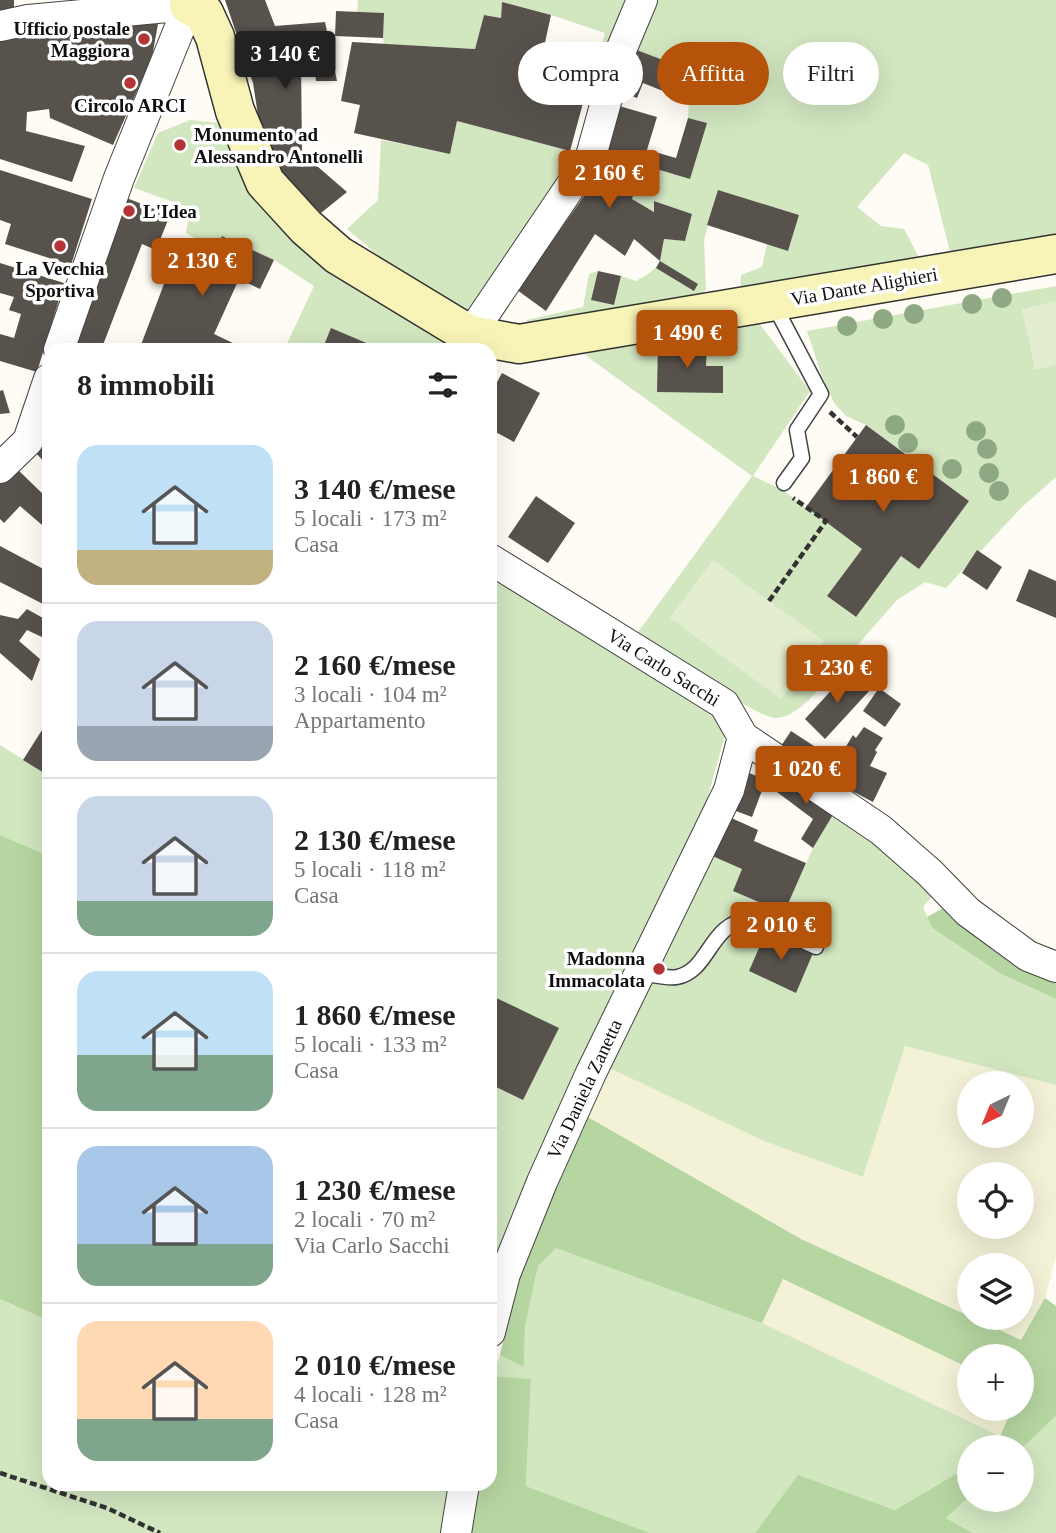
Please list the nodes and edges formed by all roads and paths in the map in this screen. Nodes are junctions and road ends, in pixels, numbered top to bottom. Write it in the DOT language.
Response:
graph roads {
  1 [pos="642,0"];
  2 [pos="189,2"];
  3 [pos="0,26"];
  4 [pos="1056,254"];
  5 [pos="773,301"];
  6 [pos="466,342"];
  7 [pos="61,343"];
  8 [pos="492,343"];
  9 [pos="497,343"];
  10 [pos="818,399"];
  11 [pos="42,417"];
  12 [pos="857,437"];
  13 [pos="38,438"];
  14 [pos="0,468"];
  15 [pos="784,484"];
  16 [pos="497,563"];
  17 [pos="769,601"];
  18 [pos="743,737"];
  19 [pos="816,947"];
  20 [pos="1056,967"];
  21 [pos="639,972"];
  22 [pos="497,1305"];
  23 [pos="0,1473"];
  24 [pos="42,1487"];
  25 [pos="55,1491"];
  26 [pos="463,1491"];
  27 [pos="160,1533"];
  28 [pos="456,1533"];
  1 -- 6 [label="street"];
  2 -- 3 [label="street"];
  2 -- 6 [label="street, Via Dante Alighieri"];
  2 -- 7 [label="street"];
  4 -- 5 [label="street, Via Dante Alighieri"];
  5 -- 9 [label="street, Via Dante Alighieri"];
  5 -- 10 [label="lane"];
  6 -- 8 [label="street, Via Dante Alighieri"];
  10 -- 12 [label="path"];
  10 -- 15 [label="lane"];
  11 -- 13 [label="street"];
  13 -- 14 [label="street"];
  15 -- 17 [label="path"];
  16 -- 18 [label="street, Via Carlo Sacchi"];
  18 -- 20 [label="street, Via Carlo Sacchi"];
  18 -- 21 [label="street, Via Daniela Zanetta"];
  19 -- 21 [label="lane"];
  21 -- 22 [label="street, Via Daniela Zanetta"];
  23 -- 24 [label="path"];
  25 -- 27 [label="path"];
  26 -- 28 [label="street"];
}
